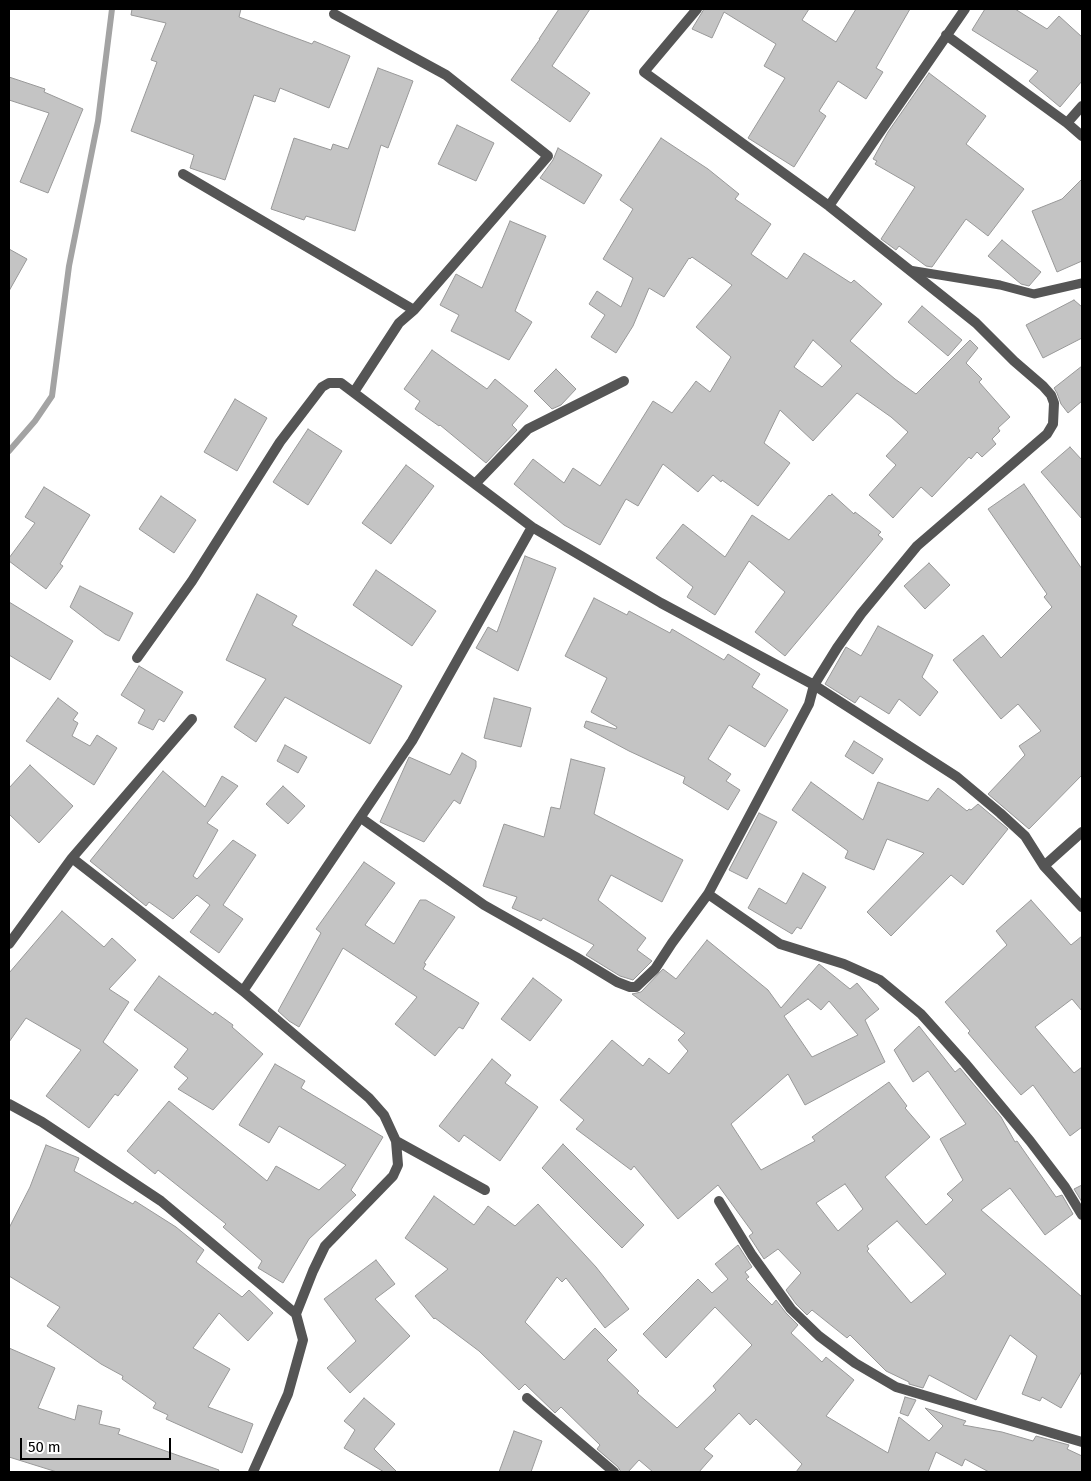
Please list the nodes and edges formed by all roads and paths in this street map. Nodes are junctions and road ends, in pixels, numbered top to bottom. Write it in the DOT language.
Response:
graph roads {
  1 [pos="697,9"];
  2 [pos="965,9"];
  3 [pos="334,14"];
  4 [pos="946,35"];
  5 [pos="1082,106"];
  6 [pos="1067,123"];
  7 [pos="1082,136"];
  8 [pos="183,174"];
  9 [pos="829,206"];
  10 [pos="909,270"];
  11 [pos="1082,283"];
  12 [pos="414,310"];
  13 [pos="624,381"];
  14 [pos="354,392"];
  15 [pos="475,484"];
  16 [pos="532,527"];
  17 [pos="137,658"];
  18 [pos="814,685"];
  19 [pos="192,719"];
  20 [pos="361,818"];
  21 [pos="1082,832"];
  22 [pos="72,858"];
  23 [pos="1044,866"];
  24 [pos="708,894"];
  25 [pos="1082,907"];
  26 [pos="9,944"];
  27 [pos="243,991"];
  28 [pos="9,1104"];
  29 [pos="396,1140"];
  30 [pos="485,1190"];
  31 [pos="719,1201"];
  32 [pos="1082,1215"];
  33 [pos="296,1314"];
  34 [pos="527,1398"];
  35 [pos="1081,1438"];
  36 [pos="253,1472"];
  37 [pos="614,1472"];
  1 -- 9 [label="street"];
  2 -- 4 [label="street"];
  3 -- 12 [label="street"];
  4 -- 6 [label="street"];
  4 -- 9 [label="street"];
  5 -- 6 [label="street"];
  6 -- 7 [label="street"];
  8 -- 12 [label="street"];
  9 -- 10 [label="street"];
  10 -- 11 [label="lane"];
  10 -- 18 [label="street"];
  12 -- 14 [label="street"];
  13 -- 15 [label="street"];
  14 -- 15 [label="street"];
  14 -- 17 [label="street"];
  15 -- 16 [label="street"];
  16 -- 18 [label="street"];
  16 -- 20 [label="street"];
  18 -- 23 [label="street"];
  18 -- 24 [label="street"];
  19 -- 22 [label="street"];
  20 -- 24 [label="street"];
  20 -- 27 [label="street"];
  21 -- 23 [label="street"];
  22 -- 26 [label="street"];
  22 -- 27 [label="street"];
  23 -- 25 [label="street"];
  24 -- 32 [label="street"];
  27 -- 29 [label="street"];
  28 -- 33 [label="street"];
  29 -- 30 [label="street"];
  29 -- 33 [label="street"];
  31 -- 35 [label="street"];
  33 -- 36 [label="street"];
  34 -- 37 [label="street"];
}
